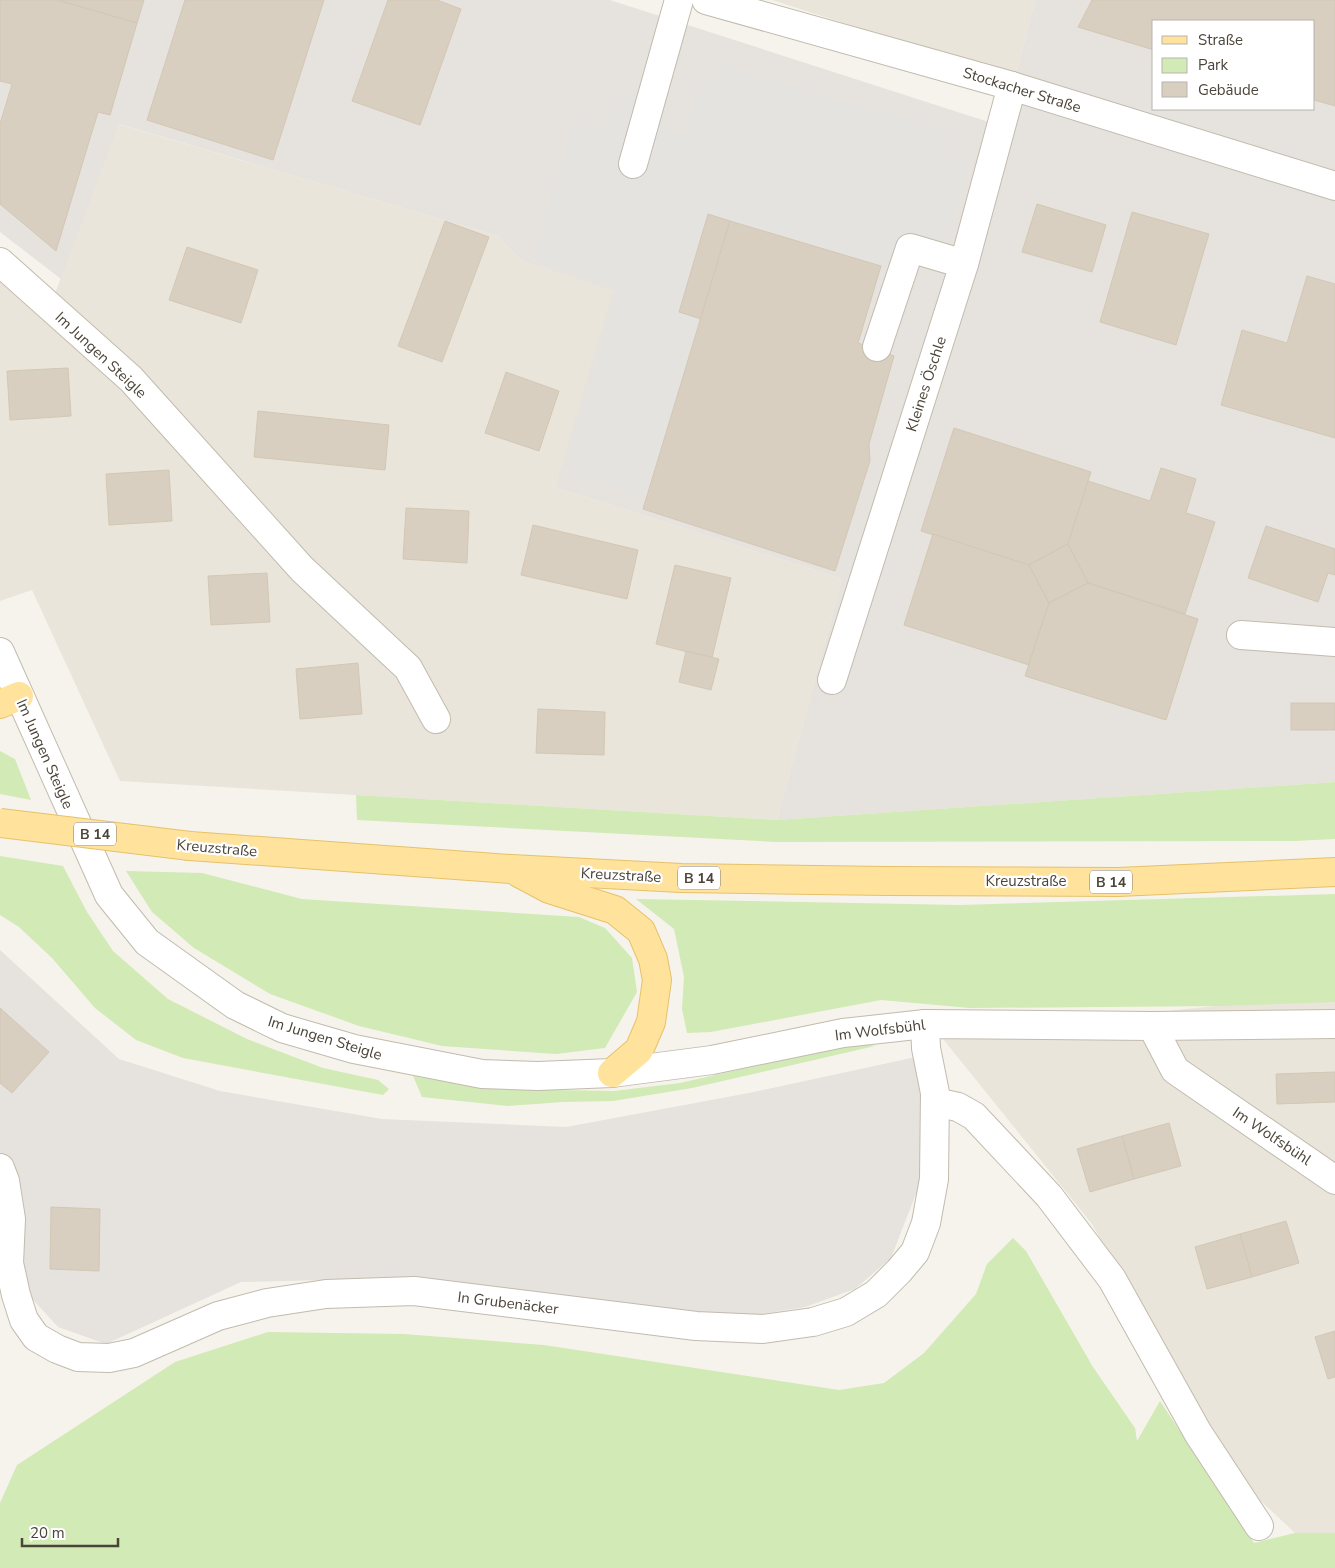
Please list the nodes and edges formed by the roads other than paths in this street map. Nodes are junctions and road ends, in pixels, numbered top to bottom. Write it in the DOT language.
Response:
graph roads {
  1 [pos="679,0"];
  2 [pos="706,0"];
  3 [pos="1012,86"];
  4 [pos="633,164"];
  5 [pos="1335,186"];
  6 [pos="0,262"];
  7 [pos="964,264"];
  8 [pos="876,347"];
  9 [pos="1241,635"];
  10 [pos="1335,642"];
  11 [pos="0,652"];
  12 [pos="832,680"];
  13 [pos="9,700"];
  14 [pos="436,719"];
  15 [pos="0,823"];
  16 [pos="511,869"];
  17 [pos="1335,872"];
  18 [pos="925,1024"];
  19 [pos="1335,1024"];
  20 [pos="1152,1026"];
  21 [pos="612,1073"];
  22 [pos="935,1102"];
  23 [pos="0,1168"];
  24 [pos="1335,1180"];
  25 [pos="1259,1526"];
  1 -- 4 [label="street"];
  2 -- 3 [label="street, Stockacher Straße"];
  3 -- 5 [label="street, Stockacher Straße"];
  3 -- 7 [label="street, Kleines Öschle"];
  6 -- 14 [label="street, Im Jungen Steigle"];
  7 -- 8 [label="street"];
  7 -- 12 [label="street, Kleines Öschle"];
  9 -- 10 [label="street"];
  11 -- 13 [label="street, Im Jungen Steigle"];
  13 -- 21 [label="street, Im Jungen Steigle"];
  15 -- 16 [label="main road, Kreuzstraße / B 14, bridge"];
  16 -- 17 [label="main road, Kreuzstraße / B 14"];
  16 -- 21 [label="main road"];
  18 -- 20 [label="street, Im Wolfsbühl"];
  18 -- 21 [label="street, Im Wolfsbühl"];
  18 -- 22 [label="street, In Grubenäcker"];
  19 -- 20 [label="street, Im Wolfsbühl"];
  20 -- 24 [label="street, Im Wolfsbühl"];
  22 -- 23 [label="street, In Grubenäcker"];
  22 -- 25 [label="street"];
}
